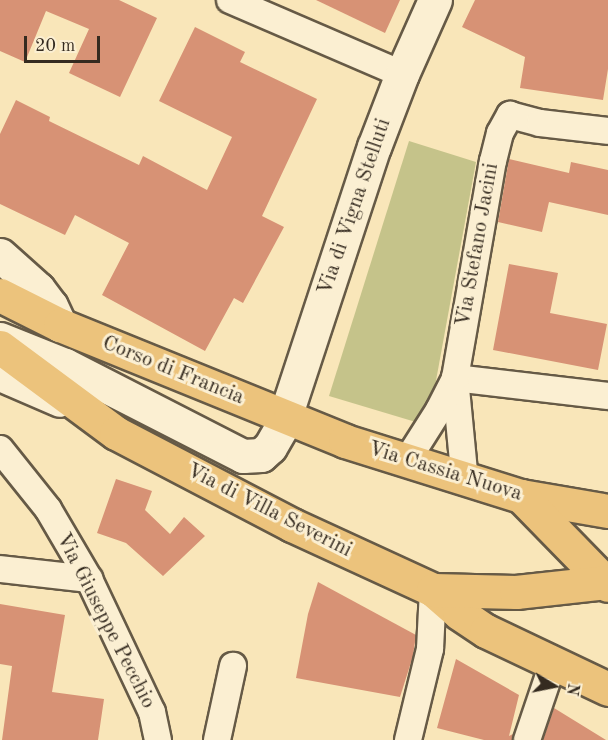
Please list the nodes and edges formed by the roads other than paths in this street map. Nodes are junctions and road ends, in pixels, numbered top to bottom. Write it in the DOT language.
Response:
graph roads {
  1 [pos="230,0"];
  2 [pos="435,0"];
  3 [pos="402,74"];
  4 [pos="608,131"];
  5 [pos="0,255"];
  6 [pos="0,295"];
  7 [pos="60,325"];
  8 [pos="0,339"];
  9 [pos="0,347"];
  10 [pos="0,378"];
  11 [pos="455,378"];
  12 [pos="608,396"];
  13 [pos="285,417"];
  14 [pos="107,427"];
  15 [pos="0,449"];
  16 [pos="406,462"];
  17 [pos="465,481"];
  18 [pos="521,496"];
  19 [pos="608,511"];
  20 [pos="0,569"];
  21 [pos="89,579"];
  22 [pos="607,583"];
  23 [pos="433,590"];
  24 [pos="553,663"];
  25 [pos="233,666"];
  26 [pos="608,689"];
  27 [pos="158,740"];
  28 [pos="217,740"];
  29 [pos="408,740"];
  30 [pos="527,740"];
  1 -- 3 [label="street"];
  2 -- 3 [label="main road, Via di Vigna Stelluti"];
  3 -- 13 [label="main road, Via di Vigna Stelluti"];
  4 -- 11 [label="street, Via Stefano Jacini"];
  5 -- 7 [label="main road"];
  6 -- 7 [label="main road, Corso di Francia"];
  7 -- 13 [label="main road, Corso di Francia"];
  8 -- 13 [label="main road, Via di Villa Severini"];
  9 -- 14 [label="main road, Via di Villa Severini"];
  10 -- 14 [label="street, Via di Villa Severini"];
  11 -- 12 [label="street"];
  11 -- 16 [label="street, Via Stefano Jacini"];
  11 -- 17 [label="street, Via Stefano Jacini"];
  13 -- 16 [label="main road, Via Cassia Nuova"];
  14 -- 23 [label="main road, Via di Villa Severini"];
  15 -- 21 [label="street, Via Giuseppe Pecchio"];
  16 -- 17 [label="main road, Via Cassia Nuova"];
  17 -- 18 [label="main road, Via Cassia Nuova"];
  18 -- 19 [label="main road, Via Cassia Nuova"];
  18 -- 22 [label="main road"];
  20 -- 21 [label="street"];
  21 -- 27 [label="street, Via Giuseppe Pecchio"];
  22 -- 23 [label="main road"];
  23 -- 24 [label="main road"];
  23 -- 29 [label="street"];
  24 -- 26 [label="main road"];
  24 -- 30 [label="street"];
  25 -- 28 [label="street"];
}
